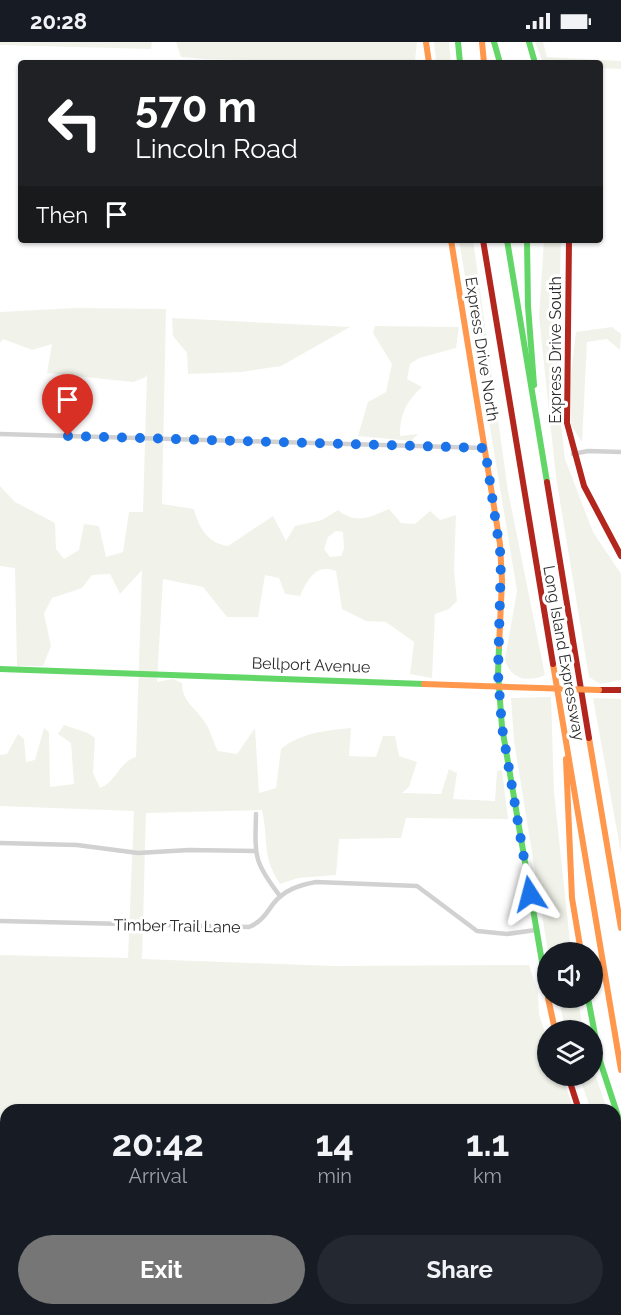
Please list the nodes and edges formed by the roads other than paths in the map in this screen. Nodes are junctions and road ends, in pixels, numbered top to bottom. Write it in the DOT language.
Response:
graph roads {
  1 [pos="426,42"];
  2 [pos="458,42"];
  3 [pos="482,42"];
  4 [pos="494,42"];
  5 [pos="529,42"];
  6 [pos="429,60"];
  7 [pos="460,60"];
  8 [pos="484,60"];
  9 [pos="499,60"];
  10 [pos="534,60"];
  11 [pos="451,243"];
  12 [pos="483,243"];
  13 [pos="507,243"];
  14 [pos="527,243"];
  15 [pos="569,243"];
  16 [pos="535,415"];
  17 [pos="0,434"];
  18 [pos="485,448"];
  19 [pos="621,452"];
  20 [pos="573,454"];
  21 [pos="621,556"];
  22 [pos="0,669"];
  23 [pos="498,687"];
  24 [pos="621,690"];
  25 [pos="567,748"];
  26 [pos="256,814"];
  27 [pos="0,843"];
  28 [pos="255,851"];
  29 [pos="280,896"];
  30 [pos="0,921"];
  31 [pos="621,928"];
  32 [pos="536,930"];
  33 [pos="538,942"];
  34 [pos="579,942"];
  35 [pos="590,1008"];
  36 [pos="621,1071"];
  37 [pos="571,1086"];
  38 [pos="577,1104"];
  39 [pos="614,1104"];
  1 -- 6 [label="main road"];
  2 -- 7 [label="main road"];
  3 -- 8 [label="main road"];
  4 -- 9 [label="main road"];
  5 -- 10 [label="main road"];
  11 -- 18 [label="main road, Express Drive North"];
  12 -- 25 [label="main road, Long Island Expressway"];
  13 -- 16 [label="main road, Long Island Expressway"];
  14 -- 16 [label="main road"];
  15 -- 20 [label="main road, Express Drive South"];
  16 -- 31 [label="main road, Long Island Expressway"];
  17 -- 18 [label="street"];
  18 -- 23 [label="main road, Express Drive North"];
  19 -- 20 [label="street"];
  20 -- 21 [label="main road, Express Drive South"];
  22 -- 23 [label="main road, Bellport Avenue"];
  23 -- 24 [label="main road, Bellport Avenue, bridge"];
  23 -- 32 [label="main road, Express Drive North"];
  25 -- 34 [label="main road"];
  25 -- 36 [label="main road, Long Island Expressway"];
  26 -- 28 [label="street"];
  27 -- 28 [label="street"];
  28 -- 29 [label="street"];
  29 -- 30 [label="street, Timber Trail Lane"];
  29 -- 32 [label="street, Timber Trail Lane"];
  32 -- 33 [label="main road, Express Drive North"];
  35 -- 39 [label="main road"];
  37 -- 38 [label="main road"];
}
